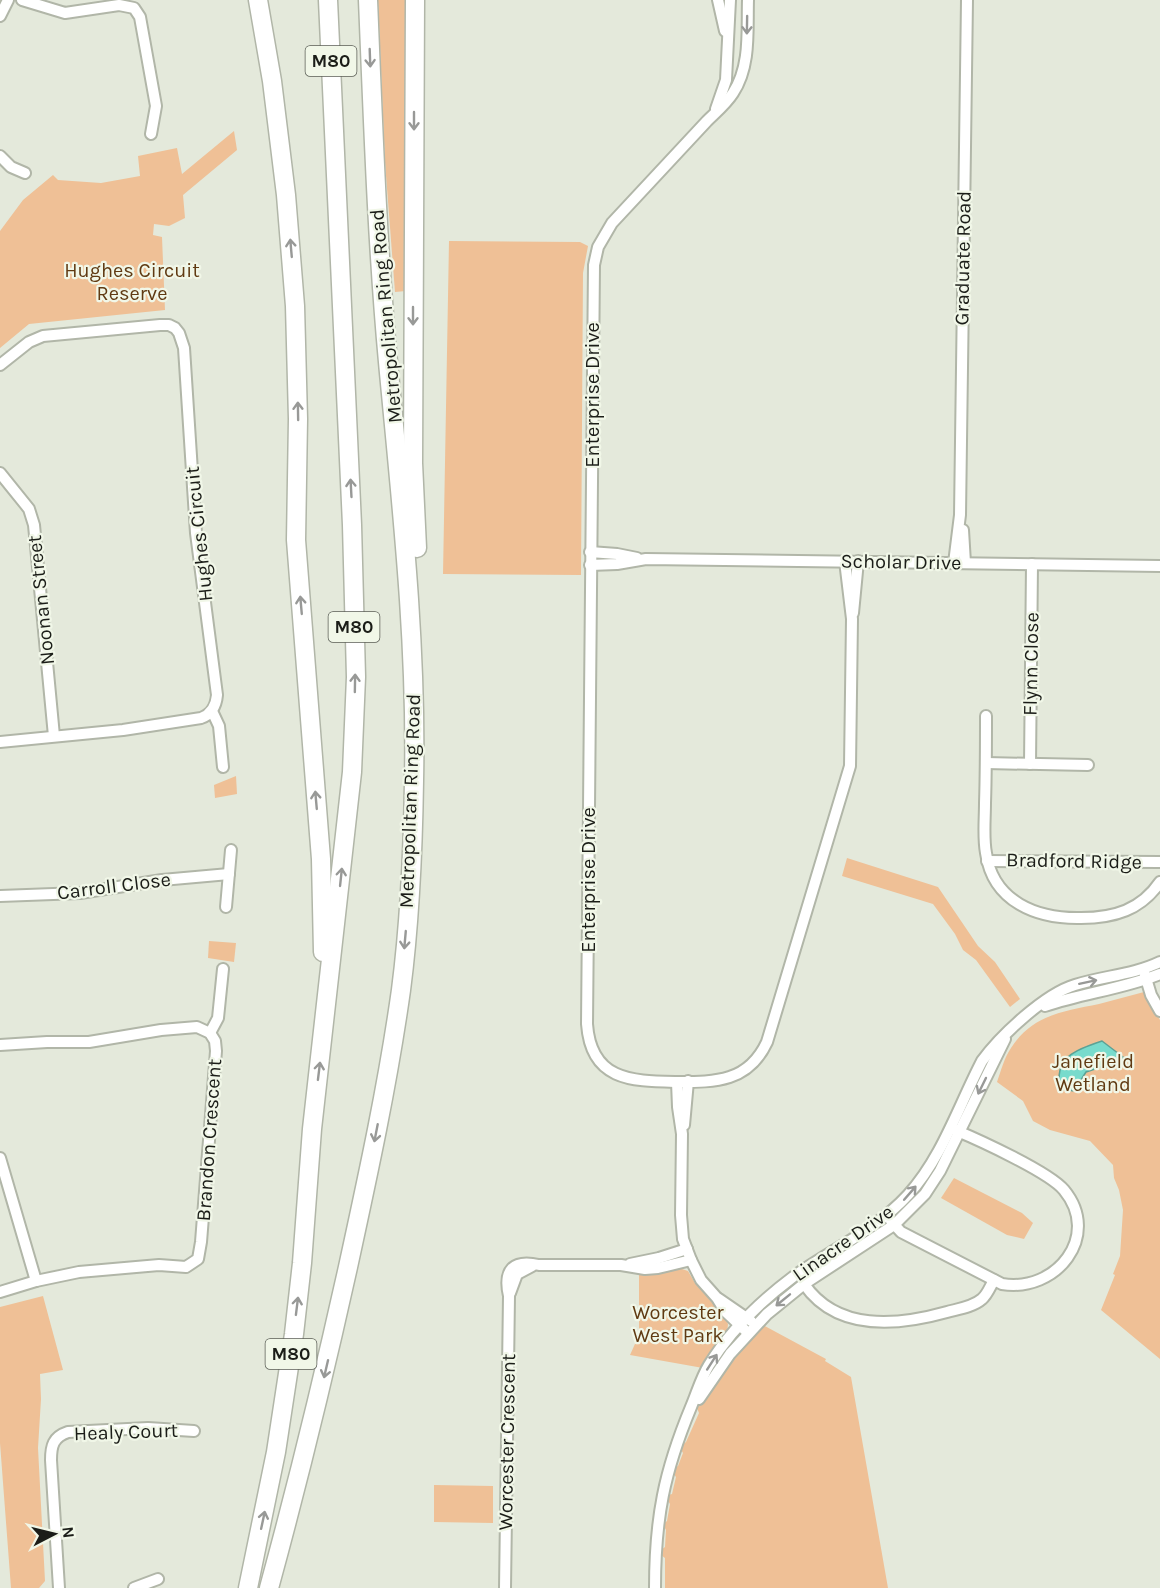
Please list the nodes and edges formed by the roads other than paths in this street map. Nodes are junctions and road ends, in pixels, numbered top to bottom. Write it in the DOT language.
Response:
graph roads {
  1 [pos="8,0"];
  2 [pos="22,0"];
  3 [pos="256,0"];
  4 [pos="328,0"];
  5 [pos="368,0"];
  6 [pos="414,0"];
  7 [pos="718,0"];
  8 [pos="730,0"];
  9 [pos="748,0"];
  10 [pos="967,0"];
  11 [pos="0,16"];
  12 [pos="729,46"];
  13 [pos="712,116"];
  14 [pos="151,134"];
  15 [pos="0,156"];
  16 [pos="25,173"];
  17 [pos="0,365"];
  18 [pos="0,473"];
  19 [pos="590,552"];
  20 [pos="646,559"];
  21 [pos="845,561"];
  22 [pos="858,561"];
  23 [pos="959,563"];
  24 [pos="1032,564"];
  25 [pos="590,565"];
  26 [pos="1159,565"];
  27 [pos="852,619"];
  28 [pos="414,672"];
  29 [pos="212,711"];
  30 [pos="986,716"];
  31 [pos="54,736"];
  32 [pos="0,742"];
  33 [pos="986,764"];
  34 [pos="1030,764"];
  35 [pos="1088,765"];
  36 [pos="223,767"];
  37 [pos="231,850"];
  38 [pos="987,861"];
  39 [pos="1160,862"];
  40 [pos="229,874"];
  41 [pos="1160,882"];
  42 [pos="0,896"];
  43 [pos="226,907"];
  44 [pos="1160,962"];
  45 [pos="223,969"];
  46 [pos="1145,974"];
  47 [pos="1160,974"];
  48 [pos="326,1005"];
  49 [pos="1160,1011"];
  50 [pos="210,1033"];
  51 [pos="0,1045"];
  52 [pos="683,1082"];
  53 [pos="955,1129"];
  54 [pos="0,1158"];
  55 [pos="890,1220"];
  56 [pos="689,1255"];
  57 [pos="994,1280"];
  58 [pos="36,1281"];
  59 [pos="804,1284"];
  60 [pos="0,1292"];
  61 [pos="748,1325"];
  62 [pos="194,1431"];
  63 [pos="158,1579"];
  64 [pos="59,1588"];
  65 [pos="134,1588"];
  66 [pos="248,1588"];
  67 [pos="269,1588"];
  68 [pos="505,1588"];
  69 [pos="655,1588"];
  1 -- 11 [label="street"];
  2 -- 14 [label="street"];
  48 -- 3 [label="highway, one-way"];
  48 -- 4 [label="highway, Metropolitan Ring Road / M80, one-way"];
  5 -- 28 [label="highway, Metropolitan Ring Road / M80, one-way"];
  6 -- 28 [label="highway, one-way"];
  7 -- 12 [label="street"];
  8 -- 12 [label="street, Enterprise Drive"];
  9 -- 13 [label="street, Enterprise Drive, one-way"];
  10 -- 23 [label="street, Graduate Road"];
  12 -- 13 [label="street, Enterprise Drive"];
  13 -- 19 [label="street, Enterprise Drive"];
  15 -- 16 [label="street"];
  17 -- 29 [label="street, Hughes Circuit"];
  18 -- 31 [label="street, Noonan Street"];
  19 -- 20 [label="street, Scholar Drive"];
  19 -- 25 [label="street, Enterprise Drive"];
  20 -- 21 [label="street, Scholar Drive"];
  20 -- 25 [label="street, Scholar Drive"];
  21 -- 22 [label="street, Scholar Drive"];
  21 -- 27 [label="street, Enterprise Drive"];
  22 -- 23 [label="street, Scholar Drive"];
  22 -- 27 [label="street, Enterprise Drive"];
  23 -- 24 [label="street, Scholar Drive"];
  24 -- 26 [label="street, Scholar Drive"];
  24 -- 34 [label="street, Flynn Close"];
  25 -- 52 [label="street, Enterprise Drive"];
  27 -- 52 [label="street, Enterprise Drive"];
  28 -- 67 [label="highway, Metropolitan Ring Road / M80, one-way"];
  29 -- 31 [label="street"];
  29 -- 36 [label="street"];
  30 -- 33 [label="street"];
  31 -- 32 [label="street"];
  33 -- 34 [label="street"];
  33 -- 38 [label="street"];
  34 -- 35 [label="street"];
  37 -- 40 [label="street"];
  38 -- 39 [label="street, Bradford Ridge"];
  38 -- 41 [label="street"];
  40 -- 42 [label="street, Carroll Close"];
  40 -- 43 [label="street"];
  44 -- 46 [label="street, Linacre Drive"];
  45 -- 50 [label="street"];
  46 -- 47 [label="street, Linacre Drive"];
  46 -- 49 [label="street"];
  46 -- 53 [label="street, Linacre Drive"];
  66 -- 48 [label="highway, Metropolitan Ring Road / M80, one-way"];
  50 -- 51 [label="street, Brandon Crescent"];
  50 -- 58 [label="street, Brandon Crescent"];
  52 -- 56 [label="street"];
  53 -- 55 [label="street, Linacre Drive"];
  53 -- 57 [label="street"];
  54 -- 58 [label="street"];
  55 -- 57 [label="street"];
  55 -- 59 [label="street, Linacre Drive"];
  55 -- 61 [label="street, Linacre Drive"];
  56 -- 61 [label="street"];
  56 -- 68 [label="street, Worcester Crescent"];
  57 -- 59 [label="street"];
  58 -- 60 [label="street"];
  59 -- 61 [label="street, Linacre Drive, one-way"];
  61 -- 69 [label="street, Linacre Drive"];
  62 -- 64 [label="street, Healy Court"];
  63 -- 65 [label="street"];
}
